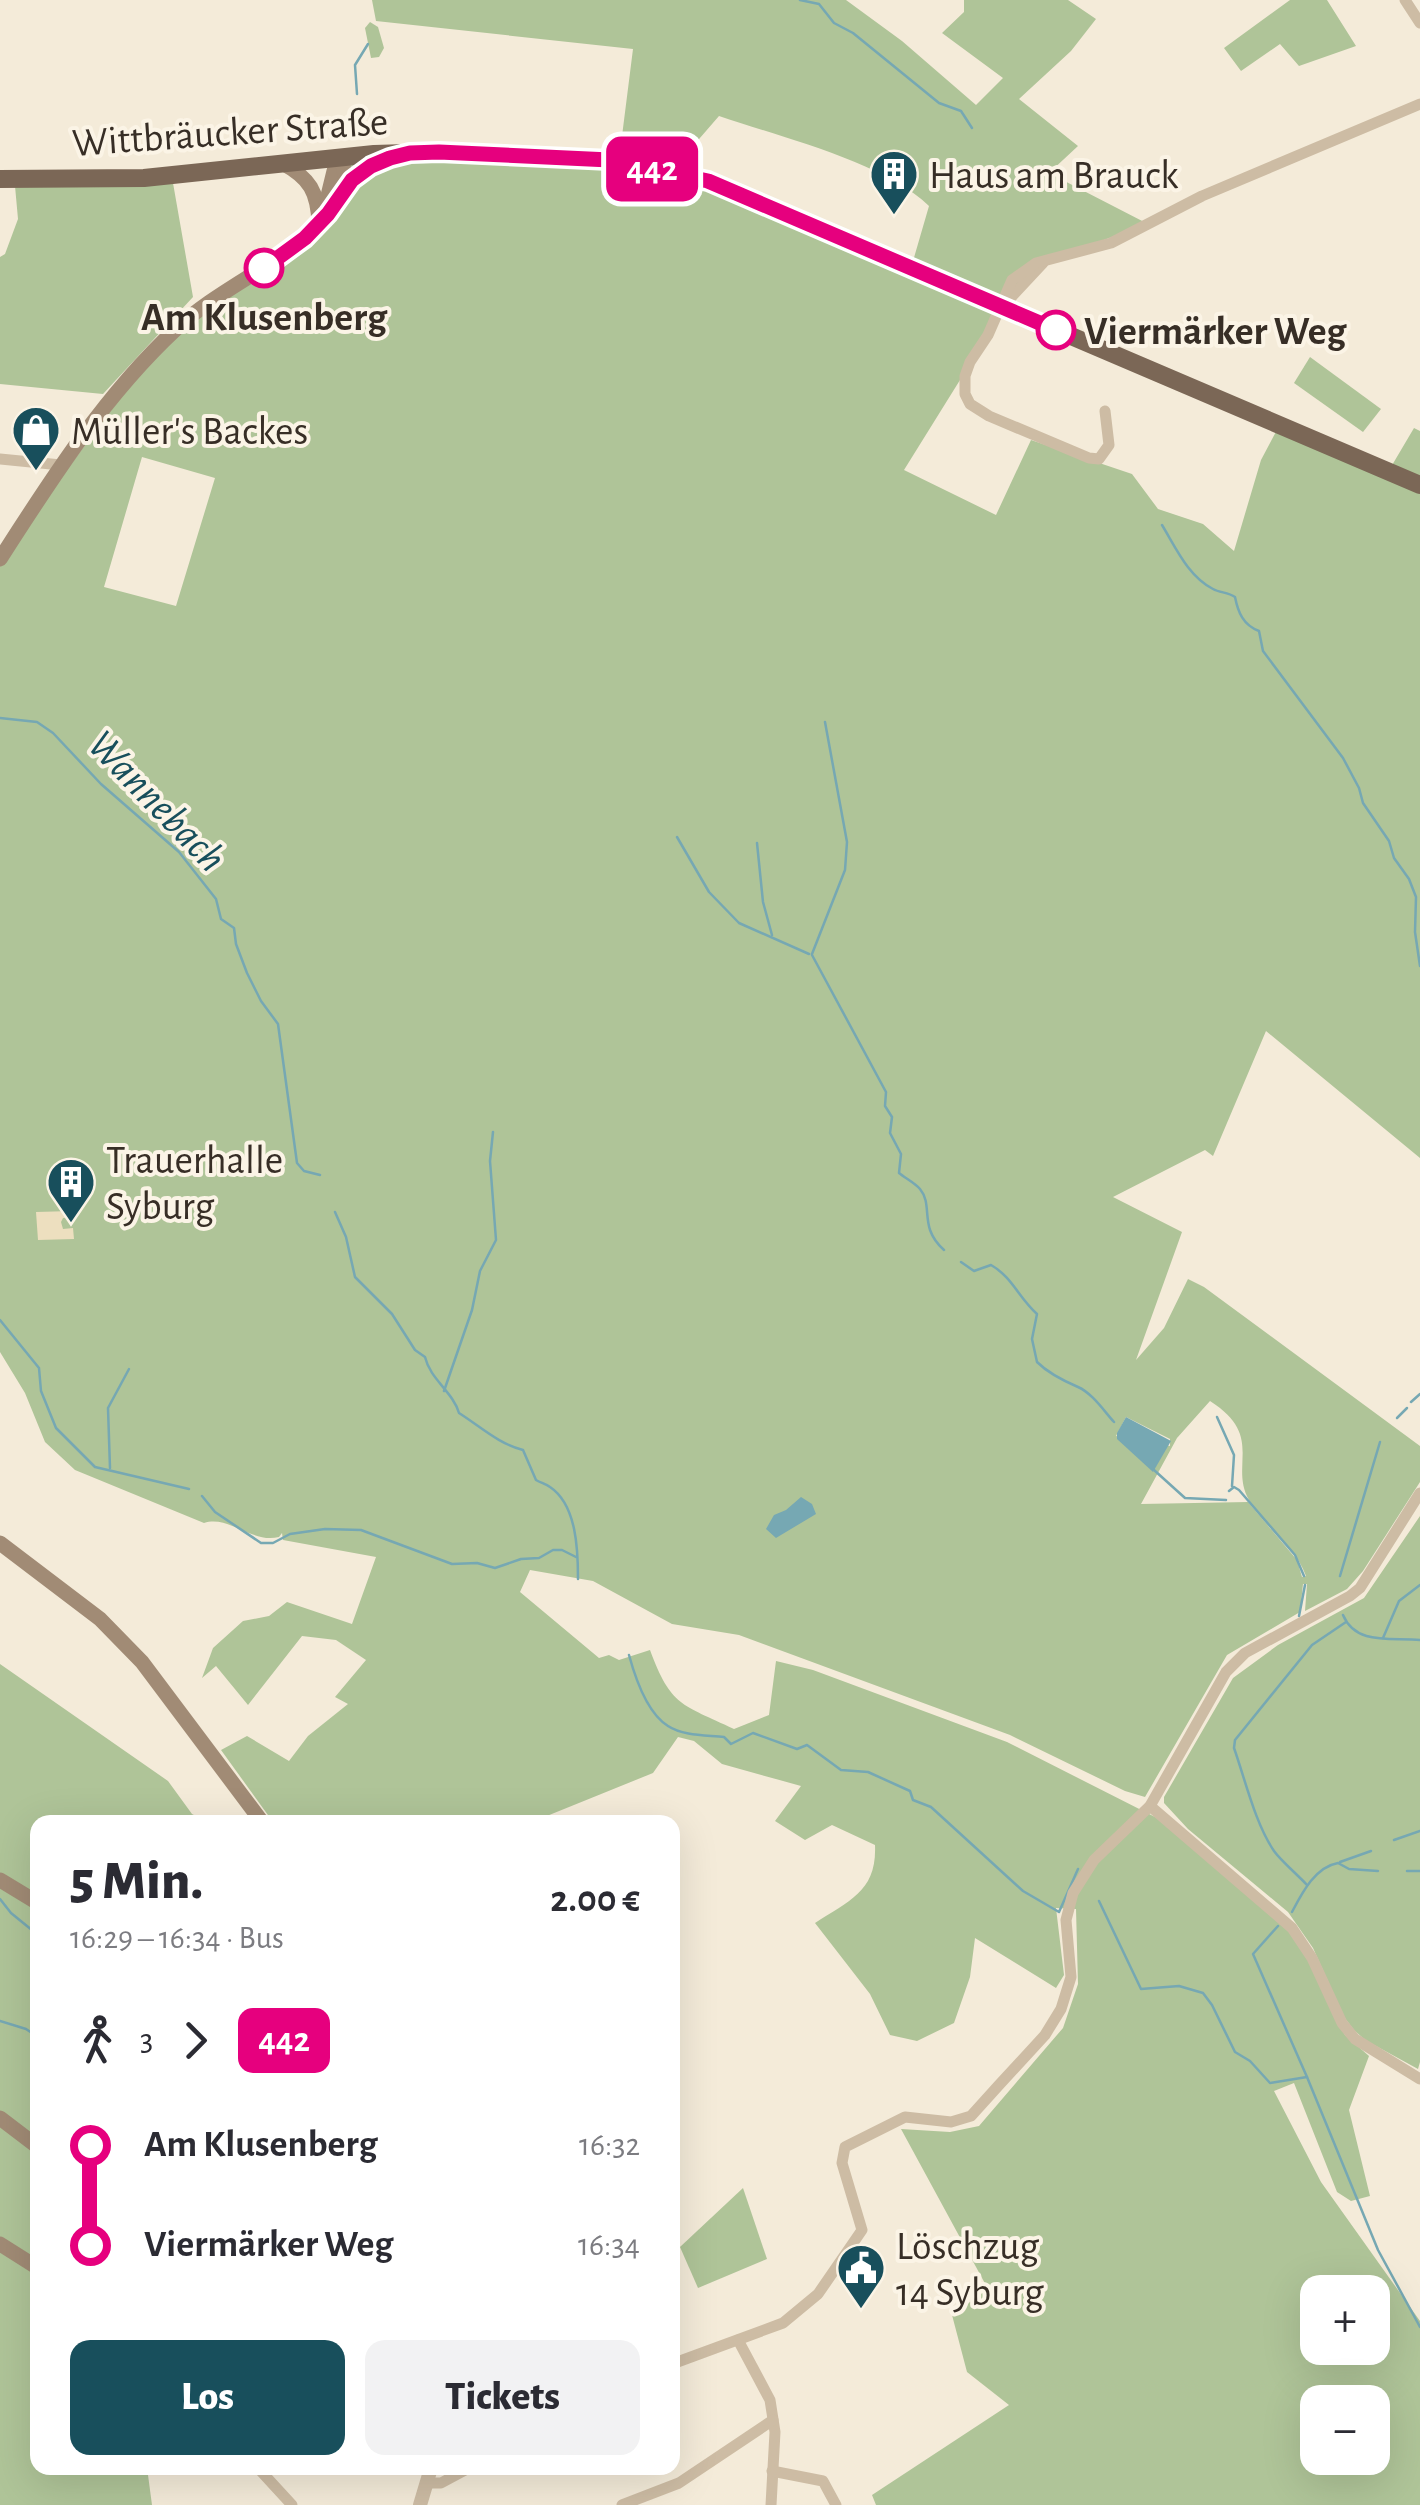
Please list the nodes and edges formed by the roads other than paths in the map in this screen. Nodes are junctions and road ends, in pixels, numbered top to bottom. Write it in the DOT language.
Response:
graph roads {
  1 [pos="1405,0"];
  2 [pos="1420,23"];
  3 [pos="1420,104"];
  4 [pos="410,153"];
  5 [pos="341,159"];
  6 [pos="282,163"];
  7 [pos="0,179"];
  8 [pos="344,189"];
  9 [pos="319,224"];
  10 [pos="1002,307"];
  11 [pos="1104,411"];
  12 [pos="0,459"];
  13 [pos="61,465"];
  14 [pos="1420,485"];
  15 [pos="0,559"];
  16 [pos="1420,1492"];
  17 [pos="0,1543"];
  18 [pos="1150,1806"];
  19 [pos="257,1815"];
  20 [pos="0,1880"];
  21 [pos="30,1898"];
  22 [pos="1420,2079"];
  23 [pos="0,2118"];
  24 [pos="30,2141"];
  25 [pos="0,2244"];
  26 [pos="30,2263"];
  27 [pos="738,2340"];
  28 [pos="680,2361"];
  29 [pos="773,2420"];
  30 [pos="772,2470"];
  31 [pos="264,2475"];
  32 [pos="429,2475"];
  33 [pos="457,2475"];
  34 [pos="426,2483"];
  35 [pos="659,2499"];
  36 [pos="292,2505"];
  37 [pos="420,2505"];
  38 [pos="622,2505"];
  39 [pos="770,2505"];
  40 [pos="836,2505"];
  1 -- 2 [label="street"];
  3 -- 10 [label="street"];
  4 -- 5 [label="main road, Wittbräucker Straße"];
  4 -- 8 [label="main road"];
  4 -- 10 [label="main road, Wittbräucker Straße"];
  5 -- 6 [label="main road, Wittbräucker Straße"];
  5 -- 8 [label="main road"];
  5 -- 9 [label="main road"];
  6 -- 7 [label="main road, Wittbräucker Straße"];
  6 -- 9 [label="main road"];
  8 -- 9 [label="main road"];
  9 -- 13 [label="main road"];
  10 -- 11 [label="street"];
  10 -- 14 [label="main road, Wittbräucker Straße"];
  12 -- 13 [label="street"];
  13 -- 15 [label="main road"];
  16 -- 18 [label="street"];
  17 -- 19 [label="main road"];
  18 -- 22 [label="street"];
  18 -- 27 [label="street"];
  20 -- 21 [label="main road"];
  23 -- 24 [label="main road"];
  25 -- 26 [label="main road"];
  27 -- 28 [label="street"];
  27 -- 29 [label="street"];
  29 -- 30 [label="street"];
  29 -- 35 [label="street"];
  30 -- 39 [label="street"];
  30 -- 40 [label="street"];
  31 -- 36 [label="street"];
  32 -- 34 [label="street"];
  33 -- 34 [label="street"];
  34 -- 37 [label="street"];
  35 -- 38 [label="street"];
}
